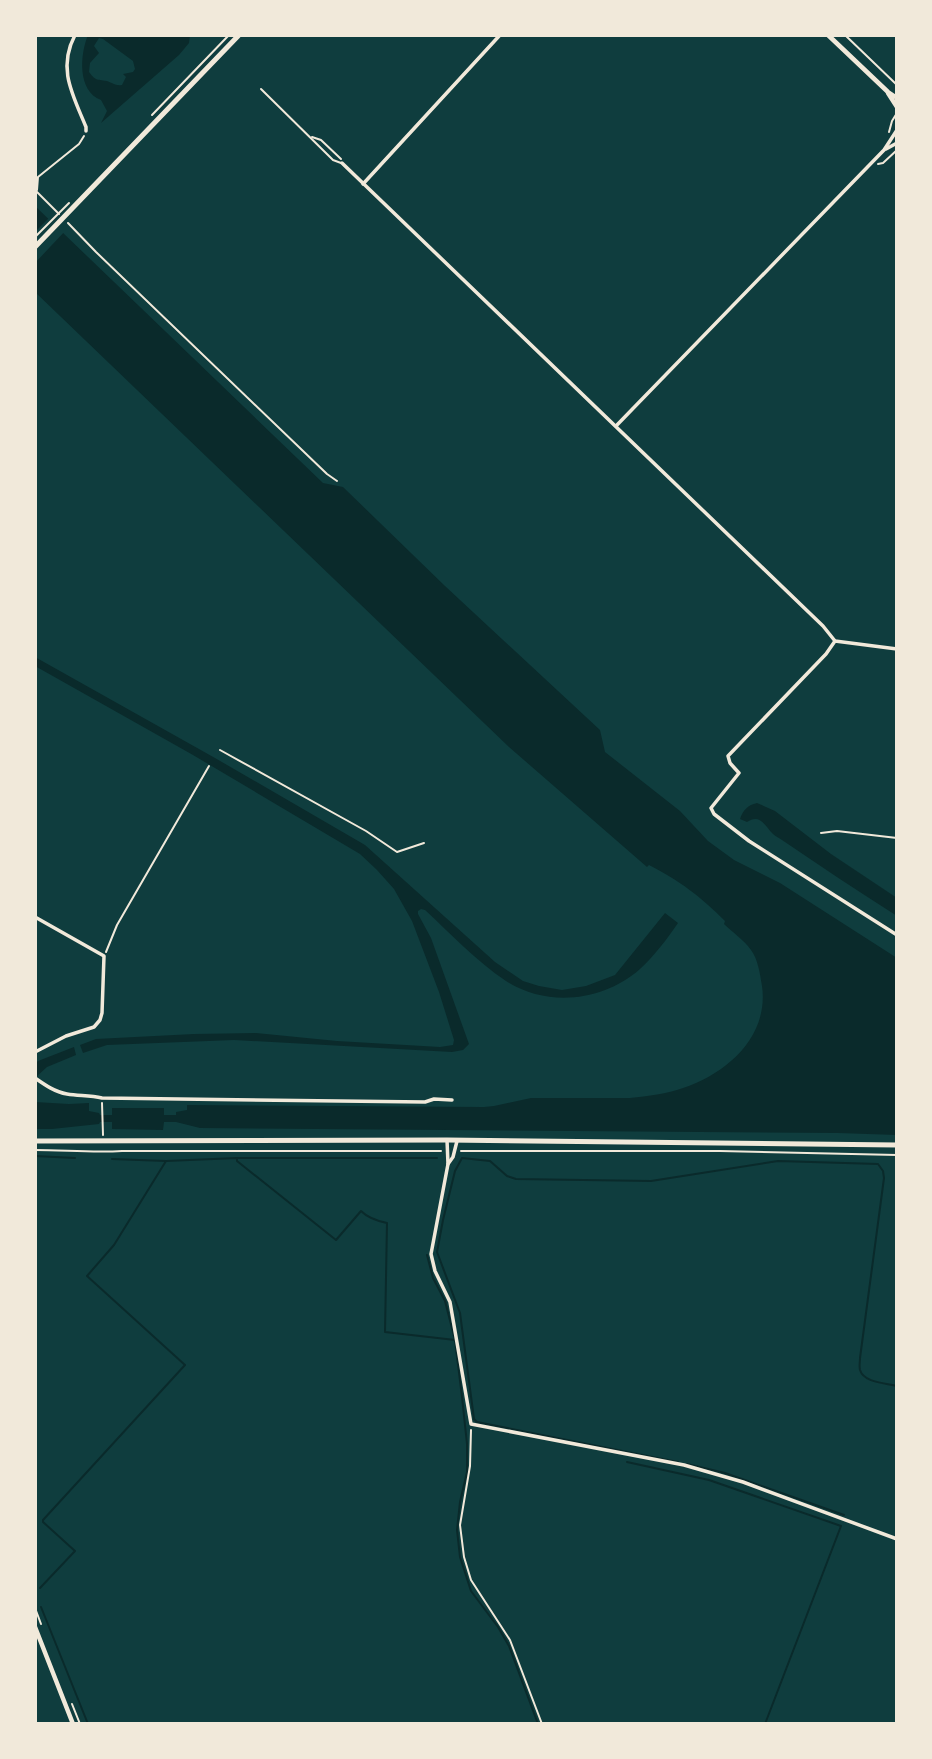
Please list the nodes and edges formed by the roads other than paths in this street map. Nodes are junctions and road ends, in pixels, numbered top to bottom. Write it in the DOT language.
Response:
graph roads {
  1 [pos="75,35"];
  2 [pos="239,35"];
  3 [pos="500,35"];
  4 [pos="828,35"];
  5 [pos="261,89"];
  6 [pos="888,92"];
  7 [pos="897,98"];
  8 [pos="897,107"];
  9 [pos="897,130"];
  10 [pos="86,131"];
  11 [pos="897,143"];
  12 [pos="884,150"];
  13 [pos="341,161"];
  14 [pos="363,184"];
  15 [pos="35,247"];
  16 [pos="616,426"];
  17 [pos="835,641"];
  18 [pos="897,649"];
  19 [pos="35,917"];
  20 [pos="897,934"];
  21 [pos="35,1052"];
  22 [pos="35,1078"];
  23 [pos="452,1100"];
  24 [pos="447,1140"];
  25 [pos="457,1140"];
  26 [pos="35,1141"];
  27 [pos="897,1146"];
  28 [pos="449,1164"];
  29 [pos="897,1539"];
  30 [pos="35,1627"];
  31 [pos="74,1724"];
  1 -- 10 [label="street"];
  2 -- 15 [label="main road"];
  3 -- 14 [label="street"];
  4 -- 6 [label="street"];
  5 -- 13 [label="lane"];
  6 -- 7 [label="street"];
  6 -- 8 [label="street"];
  9 -- 12 [label="street"];
  11 -- 12 [label="street"];
  12 -- 16 [label="street"];
  13 -- 14 [label="street"];
  14 -- 16 [label="street"];
  16 -- 17 [label="street"];
  17 -- 18 [label="street"];
  17 -- 20 [label="street"];
  19 -- 21 [label="street"];
  22 -- 23 [label="street"];
  24 -- 25 [label="main road"];
  24 -- 26 [label="main road"];
  24 -- 28 [label="street"];
  25 -- 27 [label="main road"];
  25 -- 28 [label="street"];
  28 -- 29 [label="street"];
  30 -- 31 [label="street"];
}
